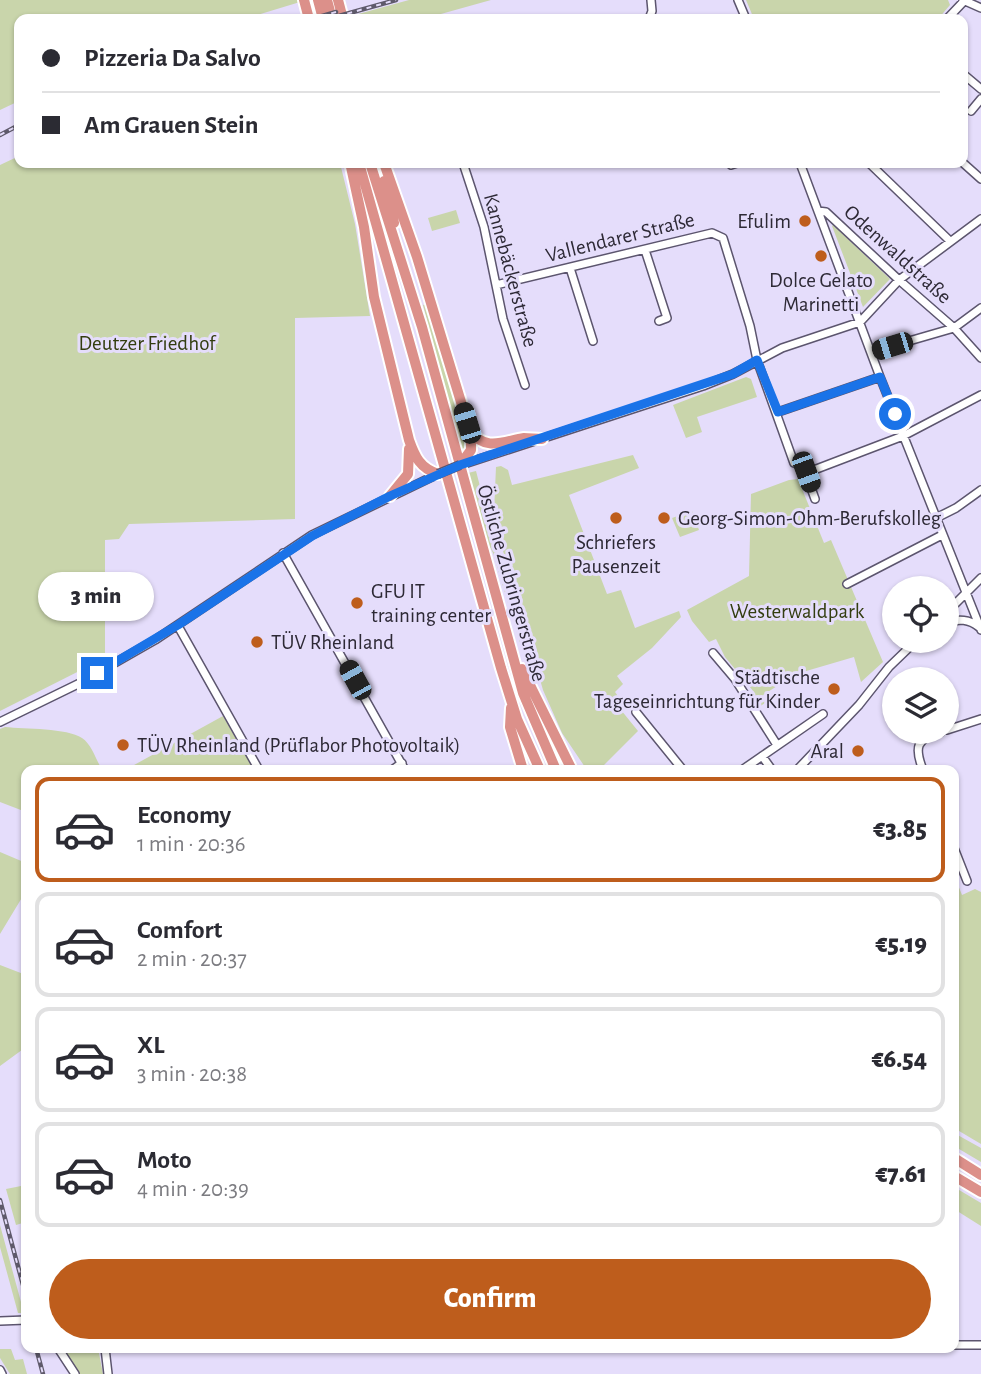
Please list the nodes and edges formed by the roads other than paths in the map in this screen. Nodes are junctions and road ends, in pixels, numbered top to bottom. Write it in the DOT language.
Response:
graph roads {
  1 [pos="964,0"];
  2 [pos="981,8"];
  3 [pos="951,14"];
  4 [pos="981,99"];
  5 [pos="971,111"];
  6 [pos="354,168"];
  7 [pos="354,168"];
  8 [pos="372,168"];
  9 [pos="383,168"];
  10 [pos="384,168"];
  11 [pos="465,168"];
  12 [pos="802,168"];
  13 [pos="874,168"];
  14 [pos="818,211"];
  15 [pos="981,219"];
  16 [pos="950,241"];
  17 [pos="645,250"];
  18 [pos="570,268"];
  19 [pos="899,280"];
  20 [pos="496,285"];
  21 [pos="981,308"];
  22 [pos="659,321"];
  23 [pos="860,322"];
  24 [pos="422,327"];
  25 [pos="954,328"];
  26 [pos="593,341"];
  27 [pos="871,352"];
  28 [pos="981,358"];
  29 [pos="757,360"];
  30 [pos="880,377"];
  31 [pos="525,385"];
  32 [pos="981,395"];
  33 [pos="778,412"];
  34 [pos="467,423"];
  35 [pos="904,436"];
  36 [pos="542,439"];
  37 [pos="409,440"];
  38 [pos="460,465"];
  39 [pos="806,472"];
  40 [pos="438,474"];
  41 [pos="981,489"];
  42 [pos="390,496"];
  43 [pos="815,499"];
  44 [pos="936,518"];
  45 [pos="942,535"];
  46 [pos="283,553"];
  47 [pos="981,578"];
  48 [pos="847,583"];
  49 [pos="967,592"];
  50 [pos="959,600"];
  51 [pos="959,620"];
  52 [pos="178,625"];
  53 [pos="981,630"];
  54 [pos="511,647"];
  55 [pos="713,653"];
  56 [pos="904,653"];
  57 [pos="511,701"];
  58 [pos="636,712"];
  59 [pos="823,714"];
  60 [pos="981,719"];
  61 [pos="0,722"];
  62 [pos="959,726"];
  63 [pos="920,744"];
  64 [pos="777,745"];
  65 [pos="762,756"];
  66 [pos="256,765"];
  67 [pos="402,765"];
  68 [pos="521,765"];
  69 [pos="538,765"];
  70 [pos="554,765"];
  71 [pos="569,765"];
  72 [pos="679,765"];
  73 [pos="749,765"];
  74 [pos="768,765"];
  75 [pos="802,765"];
  76 [pos="921,765"];
  77 [pos="959,861"];
  78 [pos="967,881"];
  79 [pos="959,1161"];
  80 [pos="981,1175"];
  81 [pos="959,1179"];
  82 [pos="981,1192"];
  83 [pos="21,1320"];
  84 [pos="0,1321"];
  85 [pos="959,1345"];
  86 [pos="981,1345"];
  87 [pos="61,1353"];
  88 [pos="106,1353"];
  89 [pos="75,1374"];
  90 [pos="108,1374"];
  1 -- 2 [label="street"];
  1 -- 3 [label="street"];
  4 -- 5 [label="street"];
  6 -- 57 [label="highway, Östliche Zubringerstraße"];
  7 -- 37 [label="highway"];
  8 -- 24 [label="highway, Östliche Zubringerstraße"];
  9 -- 24 [label="highway"];
  10 -- 34 [label="highway"];
  11 -- 20 [label="street, Kannebäckerstraße"];
  12 -- 14 [label="street"];
  13 -- 16 [label="street"];
  14 -- 19 [label="street, Odenwaldstraße"];
  14 -- 23 [label="street"];
  15 -- 16 [label="street"];
  16 -- 19 [label="street"];
  17 -- 18 [label="street, Vallendarer Straße"];
  17 -- 22 [label="street"];
  17 -- 29 [label="street, Vallendarer Straße"];
  18 -- 20 [label="street, Vallendarer Straße"];
  18 -- 26 [label="street"];
  19 -- 23 [label="street"];
  19 -- 25 [label="street, Odenwaldstraße"];
  20 -- 31 [label="street, Kannebäckerstraße"];
  21 -- 25 [label="street"];
  23 -- 27 [label="street"];
  23 -- 29 [label="street"];
  24 -- 54 [label="highway, Östliche Zubringerstraße"];
  25 -- 27 [label="street"];
  25 -- 28 [label="street, Odenwaldstraße"];
  27 -- 30 [label="street"];
  29 -- 33 [label="street"];
  29 -- 36 [label="street"];
  30 -- 33 [label="street"];
  30 -- 35 [label="street"];
  32 -- 35 [label="street"];
  33 -- 39 [label="street"];
  34 -- 36 [label="highway"];
  34 -- 38 [label="highway"];
  35 -- 39 [label="street"];
  35 -- 44 [label="street"];
  36 -- 38 [label="street"];
  37 -- 40 [label="highway"];
  37 -- 42 [label="highway"];
  38 -- 40 [label="street, bridge"];
  39 -- 43 [label="street"];
  40 -- 42 [label="street"];
  41 -- 44 [label="street"];
  42 -- 46 [label="street"];
  44 -- 45 [label="street"];
  45 -- 48 [label="street"];
  45 -- 49 [label="street"];
  46 -- 52 [label="street"];
  46 -- 67 [label="street"];
  47 -- 49 [label="street"];
  49 -- 50 [label="street"];
  49 -- 53 [label="street"];
  51 -- 53 [label="street"];
  52 -- 61 [label="street"];
  52 -- 66 [label="street"];
  54 -- 70 [label="highway, Östliche Zubringerstraße"];
  54 -- 71 [label="highway"];
  55 -- 64 [label="street"];
  56 -- 75 [label="street"];
  57 -- 68 [label="highway"];
  57 -- 69 [label="highway, Östliche Zubringerstraße"];
  58 -- 72 [label="street"];
  59 -- 64 [label="street"];
  60 -- 62 [label="street"];
  63 -- 76 [label="street"];
  64 -- 65 [label="street"];
  65 -- 73 [label="street"];
  65 -- 74 [label="street"];
  77 -- 78 [label="street"];
  79 -- 80 [label="highway"];
  81 -- 82 [label="highway"];
  83 -- 84 [label="street"];
  85 -- 86 [label="street"];
  87 -- 89 [label="street"];
  88 -- 90 [label="street"];
}
